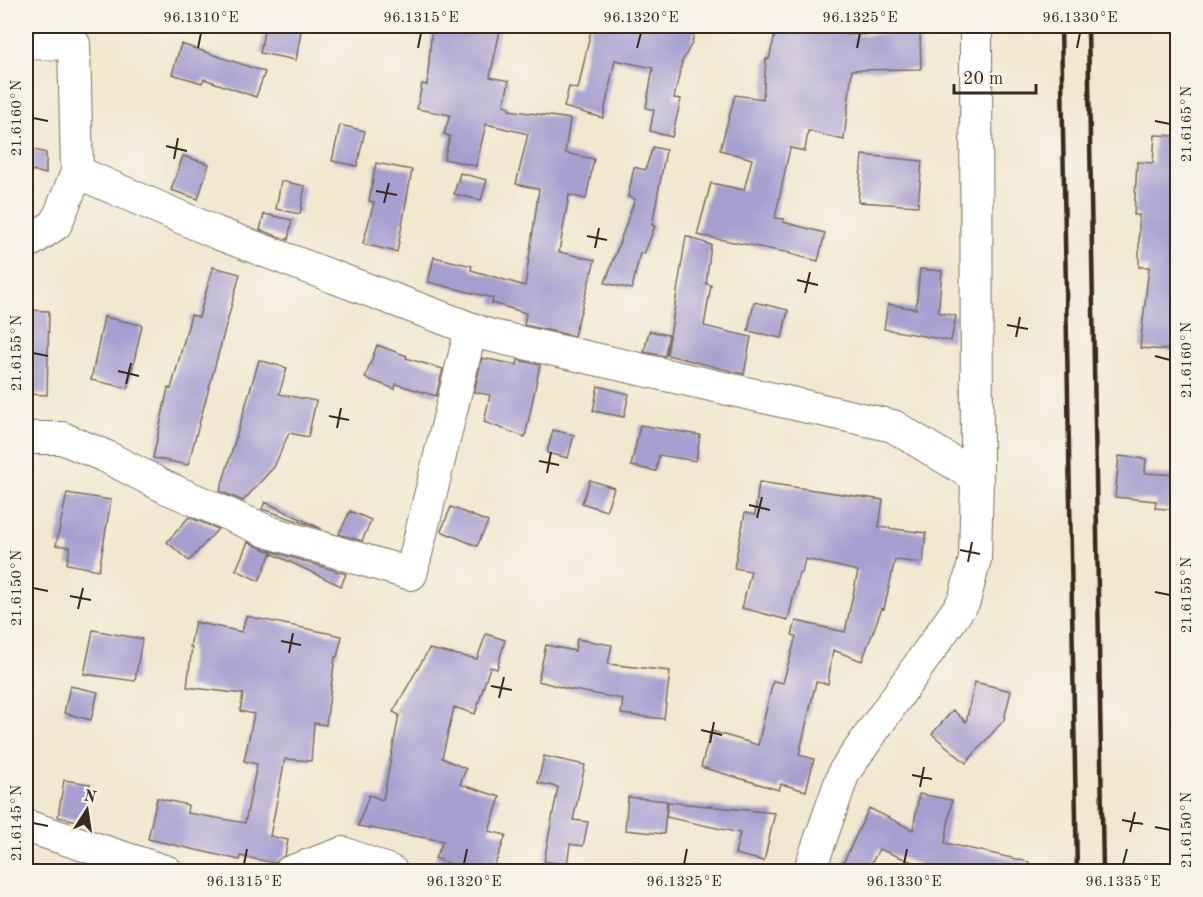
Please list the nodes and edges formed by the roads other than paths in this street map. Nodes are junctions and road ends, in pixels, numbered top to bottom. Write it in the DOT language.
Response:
graph roads {
  1 [pos="976,26"];
  2 [pos="26,43"];
  3 [pos="77,172"];
  4 [pos="26,240"];
  5 [pos="471,329"];
  6 [pos="26,438"];
  7 [pos="977,477"];
  8 [pos="26,826"];
  9 [pos="167,872"];
  10 [pos="290,872"];
  11 [pos="392,872"];
  12 [pos="809,872"];
  1 -- 7 [label="street"];
  2 -- 3 [label="street"];
  3 -- 4 [label="street"];
  3 -- 5 [label="street"];
  5 -- 6 [label="street"];
  5 -- 7 [label="street"];
  7 -- 12 [label="street"];
  8 -- 9 [label="street"];
  10 -- 11 [label="street"];
}
